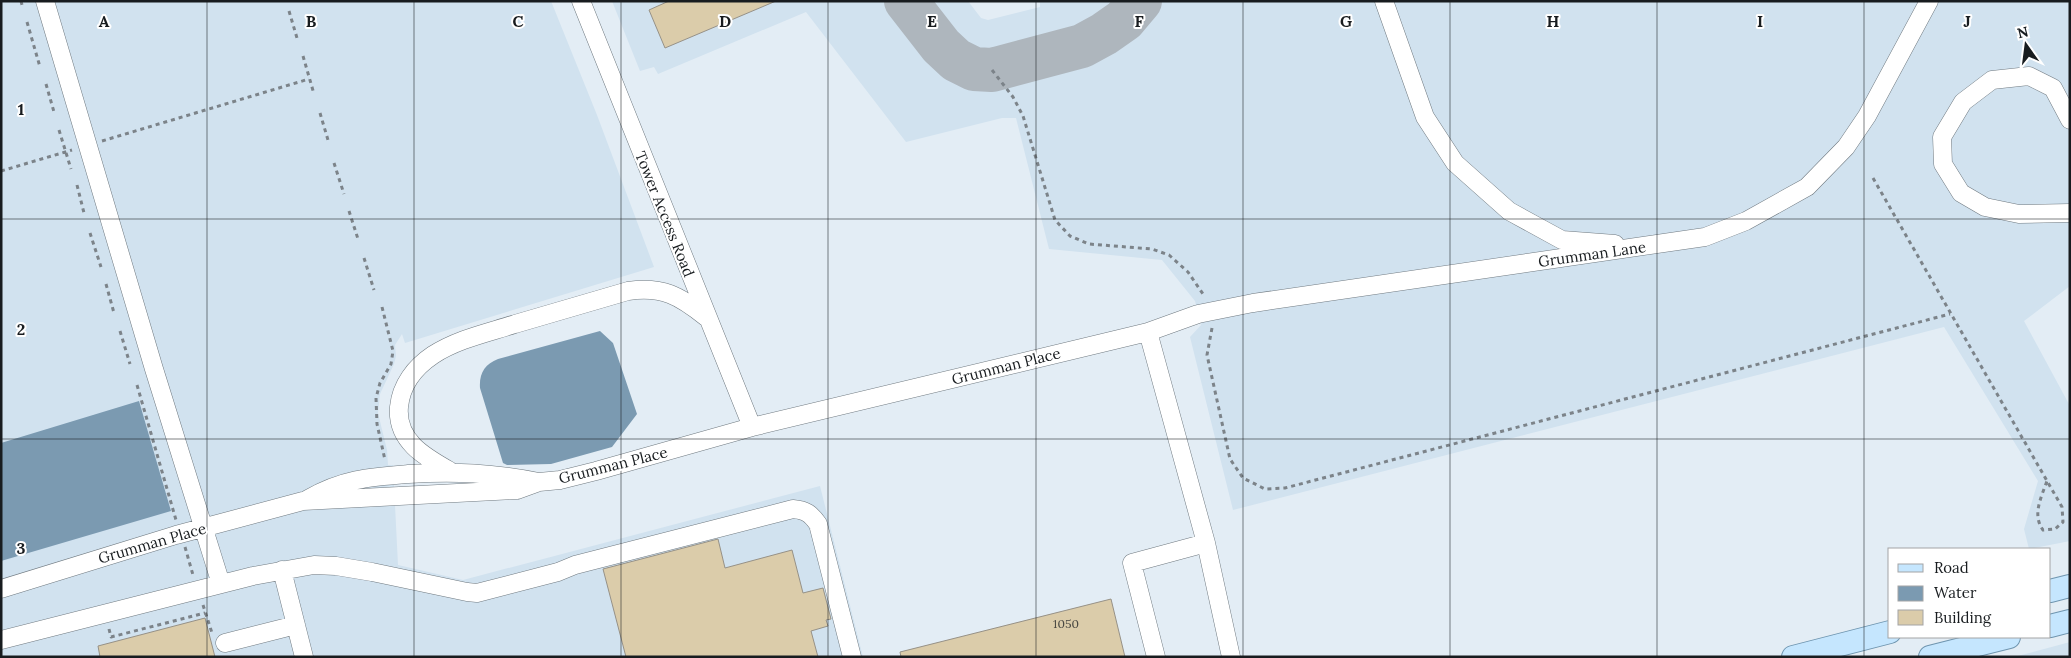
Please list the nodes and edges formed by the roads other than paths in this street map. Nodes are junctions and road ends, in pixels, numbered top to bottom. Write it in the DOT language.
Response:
graph roads {
  1 [pos="45,1"];
  2 [pos="1384,1"];
  3 [pos="1929,1"];
  4 [pos="583,2"];
  5 [pos="2070,120"];
  6 [pos="2070,213"];
  7 [pos="1648,247"];
  8 [pos="707,318"];
  9 [pos="1148,332"];
  10 [pos="752,427"];
  11 [pos="450,471"];
  12 [pos="539,482"];
  13 [pos="303,502"];
  14 [pos="204,528"];
  15 [pos="1206,543"];
  16 [pos="282,570"];
  17 [pos="221,584"];
  18 [pos="2070,586"];
  19 [pos="1,589"];
  20 [pos="2051,591"];
  21 [pos="2070,621"];
  22 [pos="296,625"];
  23 [pos="2051,626"];
  24 [pos="1888,633"];
  25 [pos="218,638"];
  26 [pos="2005,638"];
  27 [pos="1,640"];
  28 [pos="1839,651"];
  29 [pos="304,657"];
  30 [pos="852,657"];
  31 [pos="1156,657"];
  32 [pos="1231,657"];
  33 [pos="1793,657"];
  34 [pos="1930,657"];
  1 -- 14 [label="street"];
  2 -- 7 [label="street"];
  3 -- 7 [label="street, Grumman Lane"];
  4 -- 8 [label="street, Tower Access Road"];
  5 -- 6 [label="street"];
  7 -- 9 [label="street, Grumman Lane"];
  8 -- 10 [label="street, Tower Access Road"];
  8 -- 11 [label="street"];
  9 -- 10 [label="street, Grumman Place"];
  9 -- 15 [label="street"];
  10 -- 12 [label="street, Grumman Place"];
  11 -- 12 [label="street, Grumman Place"];
  11 -- 13 [label="street, Grumman Place"];
  12 -- 13 [label="street, Grumman Place"];
  13 -- 14 [label="street, Grumman Place"];
  14 -- 17 [label="street"];
  14 -- 19 [label="street, Grumman Place"];
  15 -- 31 [label="street"];
  15 -- 32 [label="street"];
  16 -- 17 [label="street"];
  16 -- 22 [label="street"];
  16 -- 30 [label="street"];
  17 -- 27 [label="street"];
  18 -- 20 [label="main road"];
  21 -- 23 [label="main road"];
  22 -- 25 [label="street"];
  22 -- 29 [label="street"];
  24 -- 28 [label="main road"];
  26 -- 34 [label="main road"];
  28 -- 33 [label="main road"];
}
